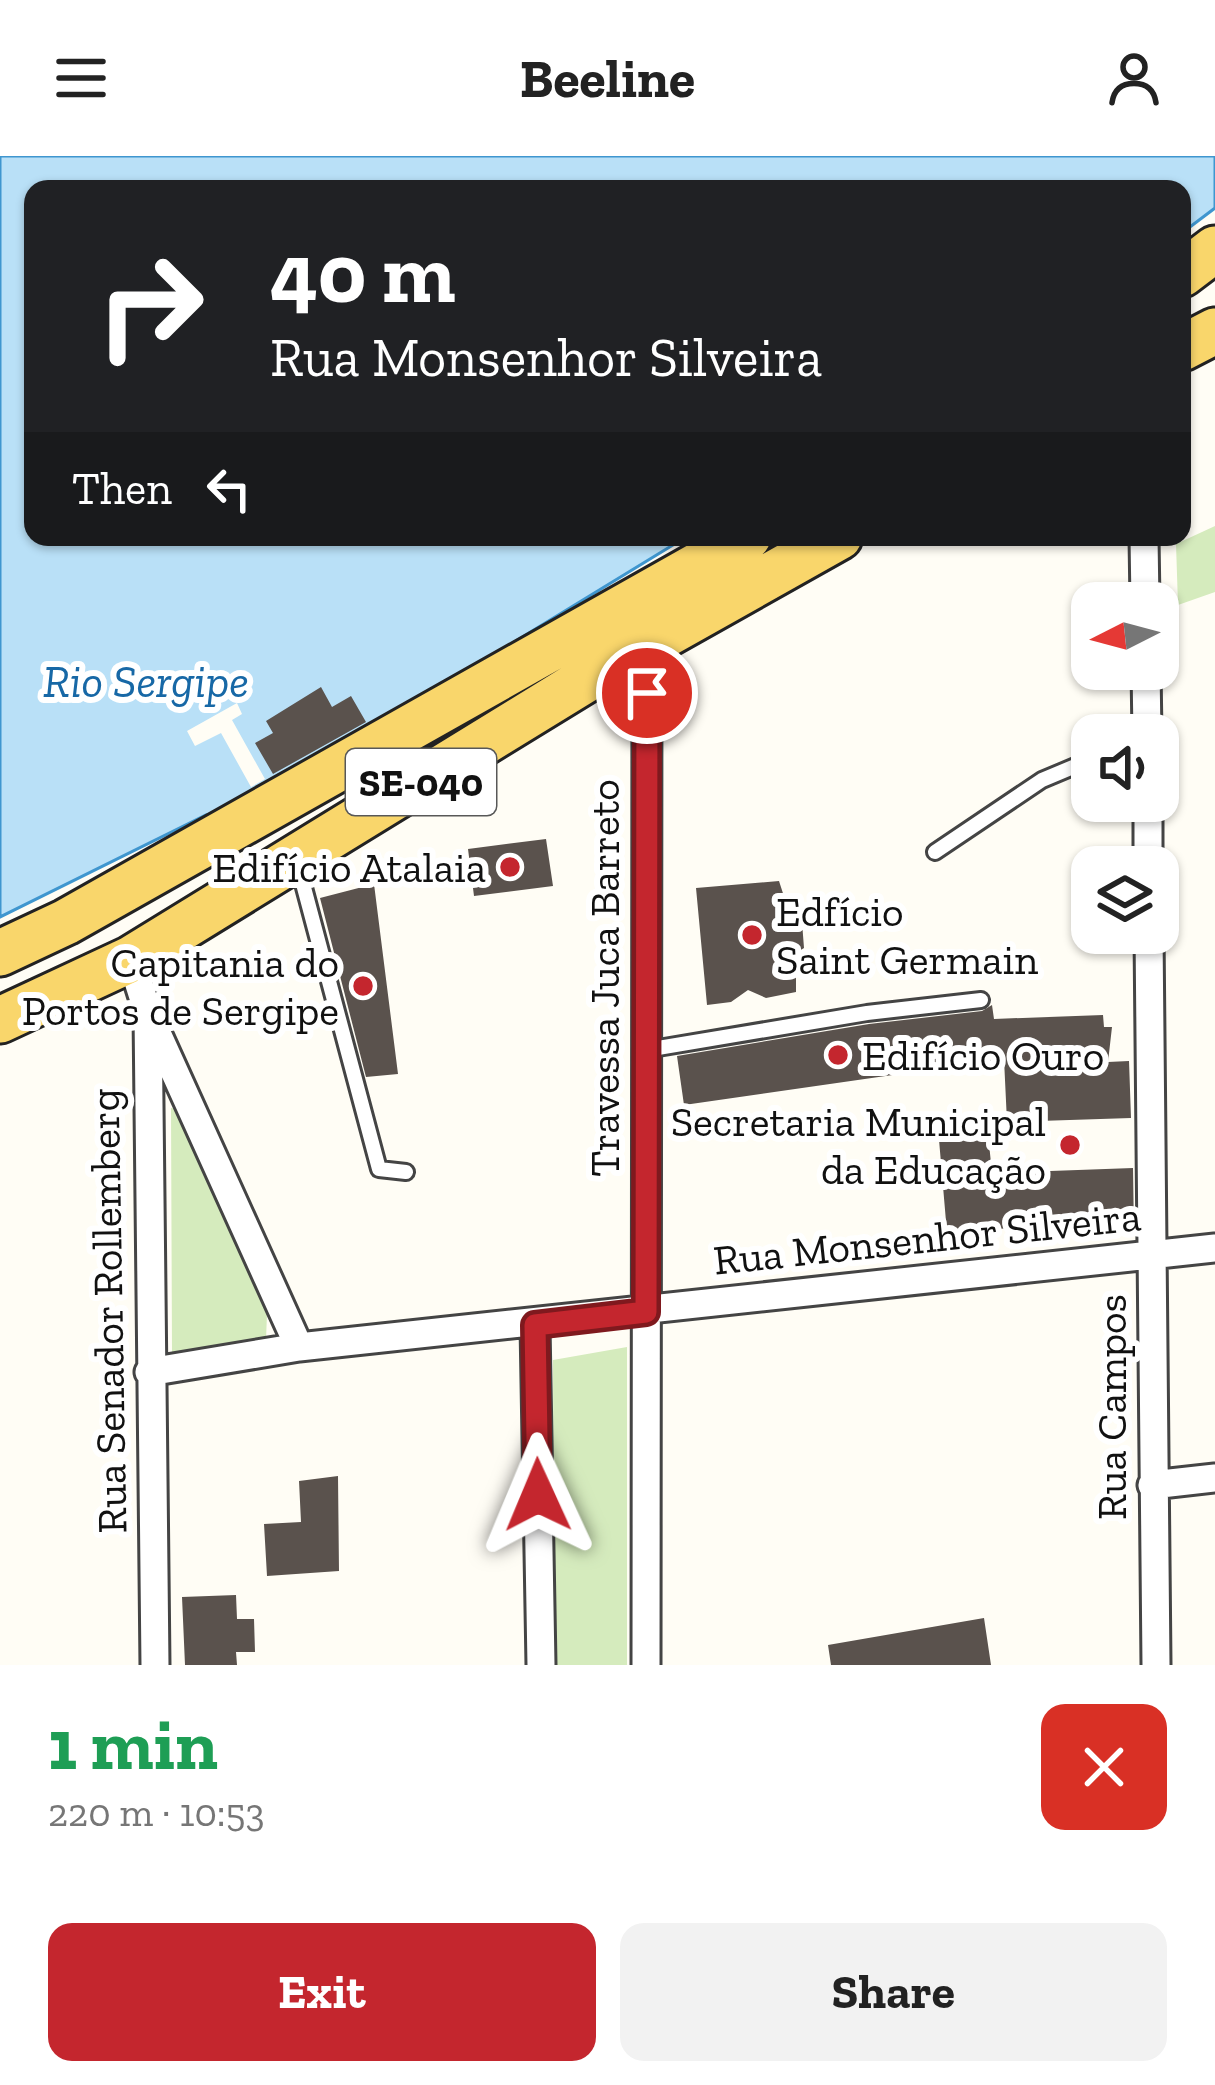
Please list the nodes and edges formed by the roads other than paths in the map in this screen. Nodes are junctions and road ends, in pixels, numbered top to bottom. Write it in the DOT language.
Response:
graph roads {
  1 [pos="1215,249"];
  2 [pos="1191,267"];
  3 [pos="732,546"];
  4 [pos="823,546"];
  5 [pos="1144,546"];
  6 [pos="1145,582"];
  7 [pos="647,644"];
  8 [pos="1071,768"];
  9 [pos="268,806"];
  10 [pos="935,852"];
  11 [pos="297,860"];
  12 [pos="0,953"];
  13 [pos="1149,954"];
  14 [pos="131,959"];
  15 [pos="981,1000"];
  16 [pos="148,1013"];
  17 [pos="0,1020"];
  18 [pos="646,1050"];
  19 [pos="406,1172"];
  20 [pos="1215,1248"];
  21 [pos="1153,1256"];
  22 [pos="646,1312"];
  23 [pos="535,1325"];
  24 [pos="299,1347"];
  25 [pos="149,1372"];
  26 [pos="1215,1478"];
  27 [pos="1152,1486"];
  28 [pos="155,1665"];
  29 [pos="541,1665"];
  30 [pos="646,1665"];
  31 [pos="1156,1665"];
  1 -- 2 [label="main road"];
  3 -- 9 [label="main road, SE-040"];
  4 -- 7 [label="main road, SE-040"];
  5 -- 6 [label="street"];
  7 -- 11 [label="main road, SE-040"];
  7 -- 18 [label="street, Travessa Juca Barreto"];
  8 -- 10 [label="lane"];
  9 -- 11 [label="main road"];
  9 -- 12 [label="main road, SE-040"];
  11 -- 14 [label="main road, SE-040"];
  11 -- 19 [label="lane"];
  13 -- 21 [label="street, Rua Campos"];
  14 -- 16 [label="street, Rua Senador Rollemberg"];
  14 -- 17 [label="main road, SE-040"];
  15 -- 18 [label="lane"];
  16 -- 24 [label="street"];
  16 -- 25 [label="street, Rua Senador Rollemberg"];
  18 -- 22 [label="street, Travessa Juca Barreto"];
  20 -- 21 [label="street, Rua Monsenhor Silveira"];
  21 -- 22 [label="street, Rua Monsenhor Silveira"];
  21 -- 27 [label="street, Rua Campos"];
  22 -- 23 [label="street, Rua Monsenhor Silveira"];
  22 -- 30 [label="street, Travessa Juca Barreto"];
  23 -- 24 [label="street, Rua Monsenhor Silveira"];
  23 -- 29 [label="street"];
  24 -- 25 [label="street, Rua Monsenhor Silveira"];
  25 -- 28 [label="street, Rua Senador Rollemberg"];
  26 -- 27 [label="street"];
  27 -- 31 [label="street, Rua Campos"];
}
